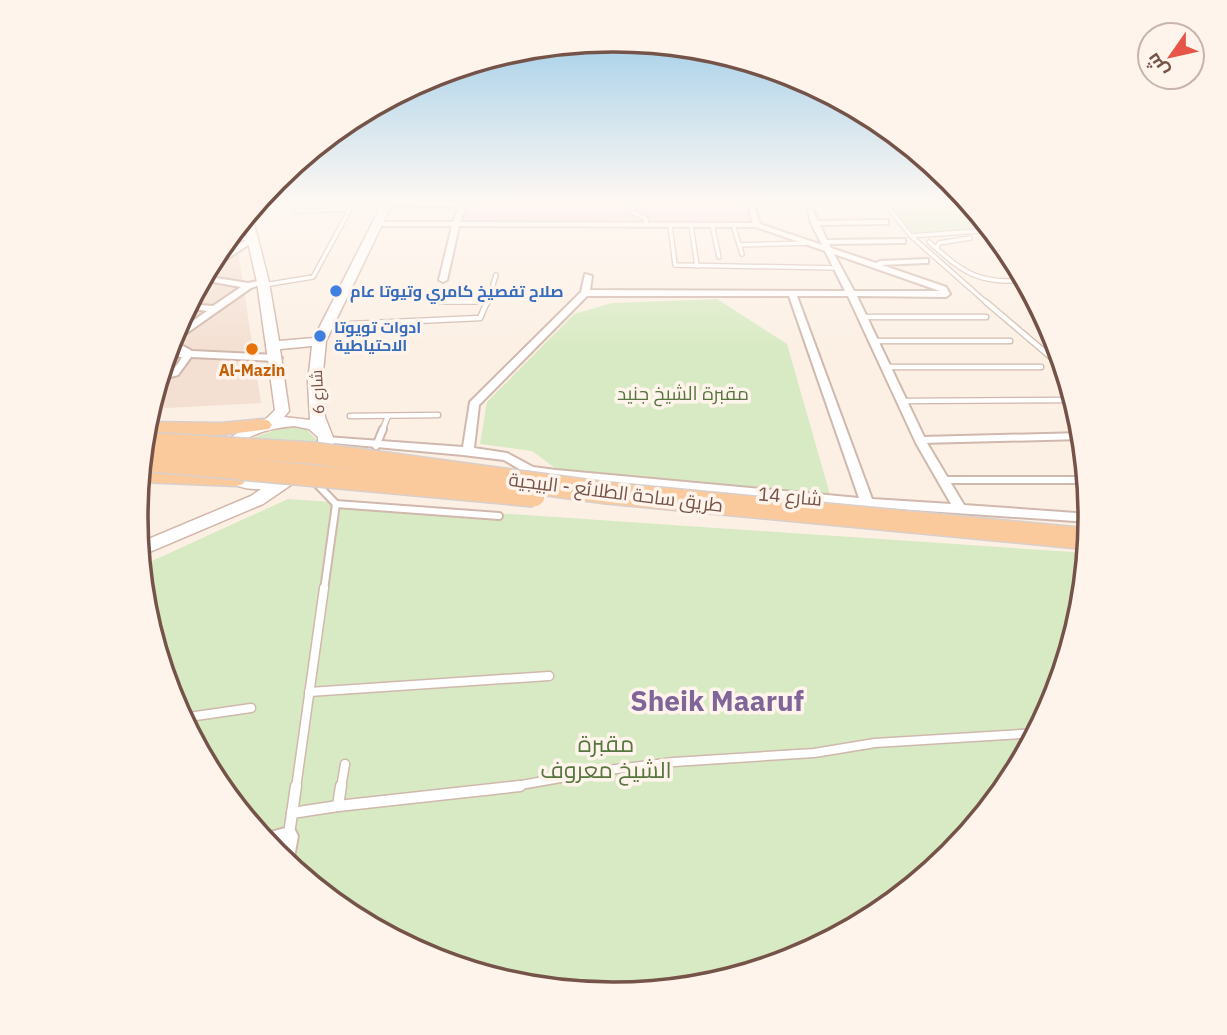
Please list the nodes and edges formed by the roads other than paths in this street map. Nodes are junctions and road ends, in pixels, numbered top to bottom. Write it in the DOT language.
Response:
graph roads {
  1 [pos="256,250"];
  2 [pos="328,250"];
  3 [pos="363,250"];
  4 [pos="450,250"];
  5 [pos="673,250"];
  6 [pos="695,250"];
  7 [pos="718,250"];
  8 [pos="741,250"];
  9 [pos="824,250"];
  10 [pos="836,250"];
  11 [pos="928,250"];
  12 [pos="940,250"];
  13 [pos="742,254"];
  14 [pos="719,257"];
  15 [pos="925,261"];
  16 [pos="872,264"];
  17 [pos="697,266"];
  18 [pos="837,268"];
  19 [pos="496,275"];
  20 [pos="587,276"];
  21 [pos="214,280"];
  22 [pos="443,280"];
  23 [pos="1014,281"];
  24 [pos="263,284"];
  25 [pos="248,286"];
  26 [pos="585,293"];
  27 [pos="792,294"];
  28 [pos="852,295"];
  29 [pos="430,302"];
  30 [pos="487,302"];
  31 [pos="199,307"];
  32 [pos="213,309"];
  33 [pos="863,317"];
  34 [pos="986,317"];
  35 [pos="326,326"];
  36 [pos="190,327"];
  37 [pos="319,341"];
  38 [pos="874,341"];
  39 [pos="1010,341"];
  40 [pos="181,348"];
  41 [pos="275,352"];
  42 [pos="178,354"];
  43 [pos="188,354"];
  44 [pos="1049,355"];
  45 [pos="887,367"];
  46 [pos="1041,367"];
  47 [pos="171,375"];
  48 [pos="1064,400"];
  49 [pos="903,401"];
  50 [pos="438,415"];
  51 [pos="350,416"];
  52 [pos="388,416"];
  53 [pos="267,424"];
  54 [pos="157,428"];
  55 [pos="324,435"];
  56 [pos="1072,436"];
  57 [pos="921,440"];
  58 [pos="154,444"];
  59 [pos="376,446"];
  60 [pos="468,453"];
  61 [pos="152,460"];
  62 [pos="299,473"];
  63 [pos="150,476"];
  64 [pos="240,480"];
  65 [pos="940,480"];
  66 [pos="1077,480"];
  67 [pos="867,503"];
  68 [pos="336,504"];
  69 [pos="960,509"];
  70 [pos="499,516"];
  71 [pos="212,518"];
  72 [pos="1078,518"];
  73 [pos="1078,538"];
  74 [pos="1078,538"];
  75 [pos="149,546"];
  76 [pos="549,676"];
  77 [pos="309,692"];
  78 [pos="251,708"];
  79 [pos="193,716"];
  80 [pos="1025,734"];
  81 [pos="345,764"];
  82 [pos="338,806"];
  83 [pos="292,813"];
  84 [pos="289,836"];
  85 [pos="278,839"];
  86 [pos="287,848"];
  1 -- 24 [label="street"];
  2 -- 24 [label="lane"];
  3 -- 35 [label="street, شارع 6"];
  4 -- 22 [label="street"];
  5 -- 17 [label="lane"];
  6 -- 17 [label="lane"];
  7 -- 14 [label="lane"];
  8 -- 13 [label="lane"];
  9 -- 18 [label="street"];
  10 -- 16 [label="street"];
  11 -- 44 [label="lane"];
  12 -- 23 [label="lane"];
  15 -- 16 [label="street"];
  16 -- 28 [label="street"];
  17 -- 18 [label="lane"];
  18 -- 28 [label="street"];
  19 -- 30 [label="lane"];
  20 -- 26 [label="street"];
  21 -- 25 [label="street"];
  24 -- 25 [label="street"];
  24 -- 41 [label="street"];
  25 -- 32 [label="street"];
  26 -- 27 [label="street"];
  26 -- 60 [label="street"];
  27 -- 28 [label="street"];
  27 -- 67 [label="street"];
  28 -- 33 [label="street"];
  29 -- 30 [label="lane"];
  30 -- 35 [label="lane"];
  31 -- 32 [label="street"];
  32 -- 36 [label="street"];
  33 -- 34 [label="lane"];
  33 -- 38 [label="street"];
  35 -- 37 [label="street, شارع 6"];
  37 -- 41 [label="street"];
  37 -- 55 [label="street, شارع 6"];
  38 -- 39 [label="lane"];
  38 -- 45 [label="street"];
  40 -- 43 [label="street"];
  41 -- 43 [label="street"];
  41 -- 53 [label="street"];
  42 -- 43 [label="street"];
  43 -- 47 [label="street"];
  45 -- 46 [label="lane"];
  45 -- 49 [label="street"];
  48 -- 49 [label="lane"];
  49 -- 57 [label="street"];
  50 -- 52 [label="lane"];
  51 -- 52 [label="lane"];
  52 -- 59 [label="lane"];
  53 -- 54 [label="main road"];
  53 -- 55 [label="street"];
  53 -- 64 [label="street"];
  55 -- 59 [label="street, شارع 14"];
  55 -- 62 [label="street"];
  56 -- 57 [label="lane"];
  57 -- 65 [label="street"];
  58 -- 73 [label="main road, طريق ساحة الطلائع - البيجية, bridge"];
  59 -- 60 [label="street, شارع 14"];
  60 -- 67 [label="street, شارع 14"];
  61 -- 74 [label="main road, طريق ساحة الطلائع - البيجية, bridge"];
  62 -- 64 [label="street"];
  62 -- 68 [label="lane"];
  62 -- 71 [label="street"];
  63 -- 64 [label="main road"];
  64 -- 71 [label="street"];
  65 -- 66 [label="lane"];
  65 -- 69 [label="street"];
  67 -- 69 [label="street, شارع 14"];
  68 -- 70 [label="lane"];
  68 -- 77 [label="lane"];
  69 -- 72 [label="street, شارع 14"];
  71 -- 75 [label="street"];
  76 -- 77 [label="lane"];
  77 -- 83 [label="lane"];
  78 -- 79 [label="lane"];
  80 -- 82 [label="lane"];
  81 -- 82 [label="lane"];
  82 -- 83 [label="lane"];
  83 -- 84 [label="lane"];
  84 -- 85 [label="street"];
  84 -- 86 [label="street"];
}
